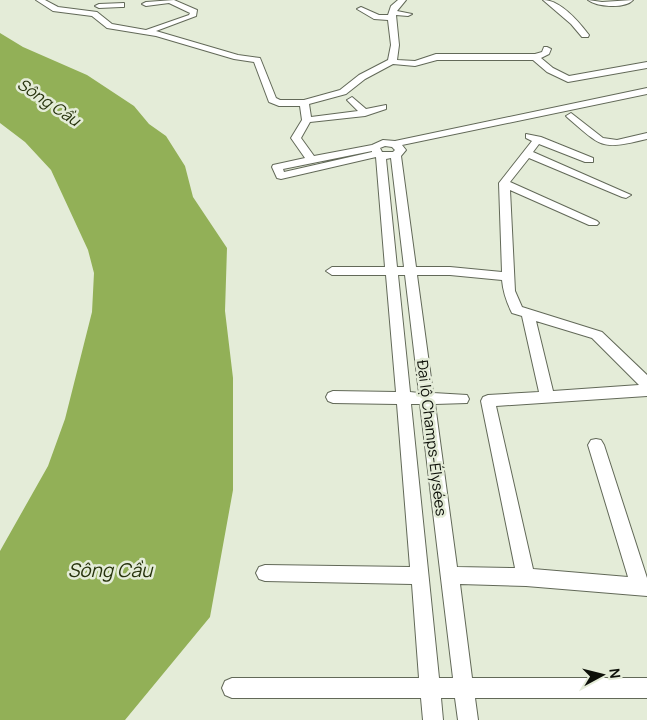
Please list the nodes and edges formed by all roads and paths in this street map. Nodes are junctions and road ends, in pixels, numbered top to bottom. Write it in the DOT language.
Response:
graph roads {
  1 [pos="40,0"];
  2 [pos="169,0"];
  3 [pos="402,0"];
  4 [pos="547,0"];
  5 [pos="592,0"];
  6 [pos="629,0"];
  7 [pos="101,3"];
  8 [pos="146,4"];
  9 [pos="121,5"];
  10 [pos="361,9"];
  11 [pos="408,14"];
  12 [pos="99,16"];
  13 [pos="392,17"];
  14 [pos="139,20"];
  15 [pos="379,24"];
  16 [pos="122,29"];
  17 [pos="147,32"];
  18 [pos="585,35"];
  19 [pos="547,49"];
  20 [pos="469,51"];
  21 [pos="454,57"];
  22 [pos="535,57"];
  23 [pos="378,60"];
  24 [pos="391,62"];
  25 [pos="647,65"];
  26 [pos="360,90"];
  27 [pos="647,91"];
  28 [pos="343,92"];
  29 [pos="352,100"];
  30 [pos="647,100"];
  31 [pos="304,103"];
  32 [pos="383,107"];
  33 [pos="365,113"];
  34 [pos="570,116"];
  35 [pos="307,120"];
  36 [pos="647,136"];
  37 [pos="388,151"];
  38 [pos="526,153"];
  39 [pos="311,160"];
  40 [pos="589,160"];
  41 [pos="504,183"];
  42 [pos="626,195"];
  43 [pos="593,223"];
  44 [pos="332,271"];
  45 [pos="392,271"];
  46 [pos="410,271"];
  47 [pos="509,277"];
  48 [pos="528,313"];
  49 [pos="647,384"];
  50 [pos="647,390"];
  51 [pos="333,397"];
  52 [pos="547,397"];
  53 [pos="404,398"];
  54 [pos="426,398"];
  55 [pos="462,399"];
  56 [pos="596,445"];
  57 [pos="265,574"];
  58 [pos="450,575"];
  59 [pos="420,576"];
  60 [pos="526,576"];
  61 [pos="643,587"];
  62 [pos="232,688"];
  63 [pos="430,688"];
  64 [pos="464,688"];
  65 [pos="647,688"];
  66 [pos="433,720"];
  67 [pos="468,720"];
  1 -- 12 [label="street"];
  2 -- 8 [label="street"];
  2 -- 17 [label="street"];
  3 -- 13 [label="street"];
  4 -- 18 [label="street"];
  5 -- 6 [label="street"];
  7 -- 9 [label="street"];
  7 -- 12 [label="street"];
  10 -- 13 [label="street"];
  11 -- 13 [label="street"];
  12 -- 16 [label="street"];
  13 -- 15 [label="street"];
  13 -- 24 [label="street"];
  14 -- 16 [label="street"];
  16 -- 17 [label="street"];
  17 -- 31 [label="street"];
  19 -- 22 [label="street"];
  20 -- 21 [label="street"];
  21 -- 22 [label="street"];
  21 -- 24 [label="street"];
  22 -- 25 [label="street"];
  23 -- 24 [label="street"];
  24 -- 28 [label="street"];
  26 -- 28 [label="street"];
  27 -- 37 [label="street"];
  28 -- 31 [label="street"];
  29 -- 33 [label="street"];
  30 -- 34 [label="street"];
  31 -- 35 [label="street"];
  32 -- 33 [label="street"];
  33 -- 35 [label="street"];
  34 -- 36 [label="street"];
  34 -- 37 [label="street"];
  35 -- 39 [label="street"];
  37 -- 39 [label="street"];
  37 -- 39 [label="street"];
  37 -- 45 [label="street, Đại lộ Champs-Élysées"];
  37 -- 46 [label="street, Đại lộ Champs-Élysées"];
  38 -- 40 [label="street"];
  38 -- 41 [label="street"];
  38 -- 42 [label="street"];
  41 -- 43 [label="street"];
  41 -- 47 [label="street"];
  44 -- 45 [label="street"];
  45 -- 46 [label="street"];
  45 -- 53 [label="street, Đại lộ Champs-Élysées"];
  46 -- 47 [label="street"];
  46 -- 54 [label="street, Đại lộ Champs-Élysées"];
  47 -- 48 [label="street"];
  48 -- 49 [label="street"];
  48 -- 52 [label="street"];
  50 -- 52 [label="street"];
  51 -- 53 [label="street"];
  52 -- 60 [label="street"];
  53 -- 54 [label="street"];
  53 -- 59 [label="street, Đại lộ Champs-Élysées"];
  54 -- 55 [label="street"];
  54 -- 58 [label="street, Đại lộ Champs-Élysées"];
  56 -- 61 [label="street"];
  57 -- 59 [label="street"];
  58 -- 60 [label="street"];
  58 -- 64 [label="street, Đại lộ Champs-Élysées"];
  59 -- 63 [label="street, Đại lộ Champs-Élysées"];
  60 -- 61 [label="street"];
  62 -- 63 [label="street"];
  63 -- 64 [label="street"];
  63 -- 66 [label="street, Đại lộ Champs-Élysées"];
  64 -- 65 [label="street"];
  64 -- 67 [label="street, Đại lộ Champs-Élysées"];
}
